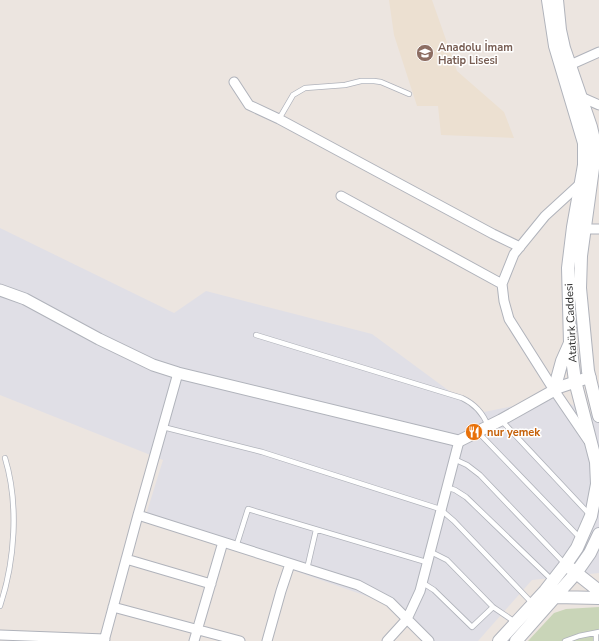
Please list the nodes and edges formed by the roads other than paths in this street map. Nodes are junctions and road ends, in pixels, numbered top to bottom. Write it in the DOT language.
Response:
graph roads {
  1 [pos="548,0"];
  2 [pos="557,0"];
  3 [pos="599,52"];
  4 [pos="570,65"];
  5 [pos="234,82"];
  6 [pos="409,94"];
  7 [pos="581,97"];
  8 [pos="599,105"];
  9 [pos="279,119"];
  10 [pos="581,183"];
  11 [pos="341,196"];
  12 [pos="584,229"];
  13 [pos="599,229"];
  14 [pos="520,247"];
  15 [pos="502,284"];
  16 [pos="0,290"];
  17 [pos="256,335"];
  18 [pos="570,343"];
  19 [pos="178,373"];
  20 [pos="590,377"];
  21 [pos="575,381"];
  22 [pos="554,390"];
  23 [pos="598,408"];
  24 [pos="501,420"];
  25 [pos="488,426"];
  26 [pos="163,427"];
  27 [pos="478,432"];
  28 [pos="458,441"];
  29 [pos="593,446"];
  30 [pos="5,458"];
  31 [pos="454,459"];
  32 [pos="446,487"];
  33 [pos="440,509"];
  34 [pos="138,516"];
  35 [pos="591,516"];
  36 [pos="316,530"];
  37 [pos="599,534"];
  38 [pos="581,539"];
  39 [pos="223,542"];
  40 [pos="236,547"];
  41 [pos="429,551"];
  42 [pos="126,559"];
  43 [pos="426,562"];
  44 [pos="290,564"];
  45 [pos="566,564"];
  46 [pos="306,569"];
  47 [pos="576,573"];
  48 [pos="553,581"];
  49 [pos="422,582"];
  50 [pos="211,584"];
  51 [pos="545,591"];
  52 [pos="599,591"];
  53 [pos="556,597"];
  54 [pos="599,598"];
  55 [pos="533,604"];
  56 [pos="0,606"];
  57 [pos="113,607"];
  58 [pos="493,607"];
  59 [pos="407,619"];
  60 [pos="516,622"];
  61 [pos="197,630"];
  62 [pos="597,633"];
  63 [pos="0,635"];
  64 [pos="599,638"];
  65 [pos="105,640"];
  66 [pos="194,641"];
  67 [pos="240,641"];
  68 [pos="267,641"];
  69 [pos="387,641"];
  70 [pos="429,641"];
  71 [pos="499,641"];
  72 [pos="516,641"];
  73 [pos="565,641"];
  74 [pos="596,641"];
  1 -- 10 [label="main road, Atatürk Caddesi"];
  2 -- 4 [label="main road, Atatürk Caddesi"];
  3 -- 4 [label="street"];
  4 -- 7 [label="main road, Atatürk Caddesi"];
  5 -- 9 [label="street"];
  6 -- 9 [label="lane"];
  7 -- 8 [label="street"];
  7 -- 12 [label="main road, Atatürk Caddesi"];
  9 -- 14 [label="street"];
  10 -- 14 [label="street"];
  10 -- 18 [label="main road, Atatürk Caddesi"];
  11 -- 15 [label="street"];
  12 -- 13 [label="street"];
  12 -- 20 [label="main road, Atatürk Caddesi"];
  14 -- 15 [label="street"];
  15 -- 22 [label="street"];
  16 -- 19 [label="street"];
  17 -- 25 [label="lane"];
  18 -- 21 [label="main road, Atatürk Caddesi"];
  18 -- 22 [label="main road"];
  19 -- 26 [label="street"];
  19 -- 28 [label="street"];
  20 -- 21 [label="street"];
  20 -- 23 [label="main road, Atatürk Caddesi"];
  21 -- 22 [label="street"];
  21 -- 29 [label="main road, Atatürk Caddesi"];
  22 -- 24 [label="street"];
  22 -- 29 [label="street"];
  24 -- 25 [label="street"];
  24 -- 35 [label="lane"];
  25 -- 27 [label="street"];
  26 -- 33 [label="lane"];
  26 -- 34 [label="street"];
  27 -- 28 [label="street"];
  27 -- 38 [label="lane"];
  28 -- 31 [label="street"];
  29 -- 35 [label="main road, Atatürk Caddesi"];
  30 -- 56 [label="lane"];
  31 -- 32 [label="street"];
  31 -- 45 [label="lane"];
  32 -- 33 [label="street"];
  32 -- 48 [label="lane"];
  33 -- 41 [label="street"];
  33 -- 55 [label="lane"];
  34 -- 39 [label="street"];
  34 -- 42 [label="street"];
  35 -- 38 [label="main road, Atatürk Caddesi"];
  36 -- 40 [label="lane"];
  36 -- 43 [label="lane"];
  36 -- 46 [label="lane"];
  37 -- 47 [label="main road"];
  38 -- 45 [label="main road, Atatürk Caddesi"];
  39 -- 40 [label="street"];
  39 -- 50 [label="street"];
  40 -- 44 [label="street"];
  41 -- 43 [label="street"];
  41 -- 58 [label="lane"];
  42 -- 50 [label="street"];
  42 -- 57 [label="street"];
  43 -- 49 [label="street"];
  44 -- 46 [label="street"];
  44 -- 68 [label="street"];
  45 -- 47 [label="main road"];
  45 -- 48 [label="main road, Atatürk Caddesi"];
  46 -- 59 [label="street"];
  47 -- 52 [label="main road"];
  47 -- 53 [label="main road"];
  48 -- 51 [label="main road, Atatürk Caddesi"];
  49 -- 58 [label="lane"];
  49 -- 59 [label="street"];
  50 -- 61 [label="street"];
  51 -- 53 [label="main road"];
  51 -- 55 [label="main road, Atatürk Caddesi"];
  53 -- 54 [label="main road"];
  53 -- 72 [label="main road"];
  55 -- 60 [label="main road, Atatürk Caddesi"];
  57 -- 61 [label="street"];
  57 -- 65 [label="street"];
  58 -- 60 [label="lane"];
  59 -- 69 [label="street"];
  59 -- 70 [label="street"];
  60 -- 71 [label="main road, Atatürk Caddesi"];
  61 -- 66 [label="street"];
  61 -- 67 [label="street"];
  62 -- 64 [label="lane"];
  62 -- 73 [label="lane"];
  62 -- 74 [label="lane"];
  63 -- 65 [label="street"];
}
